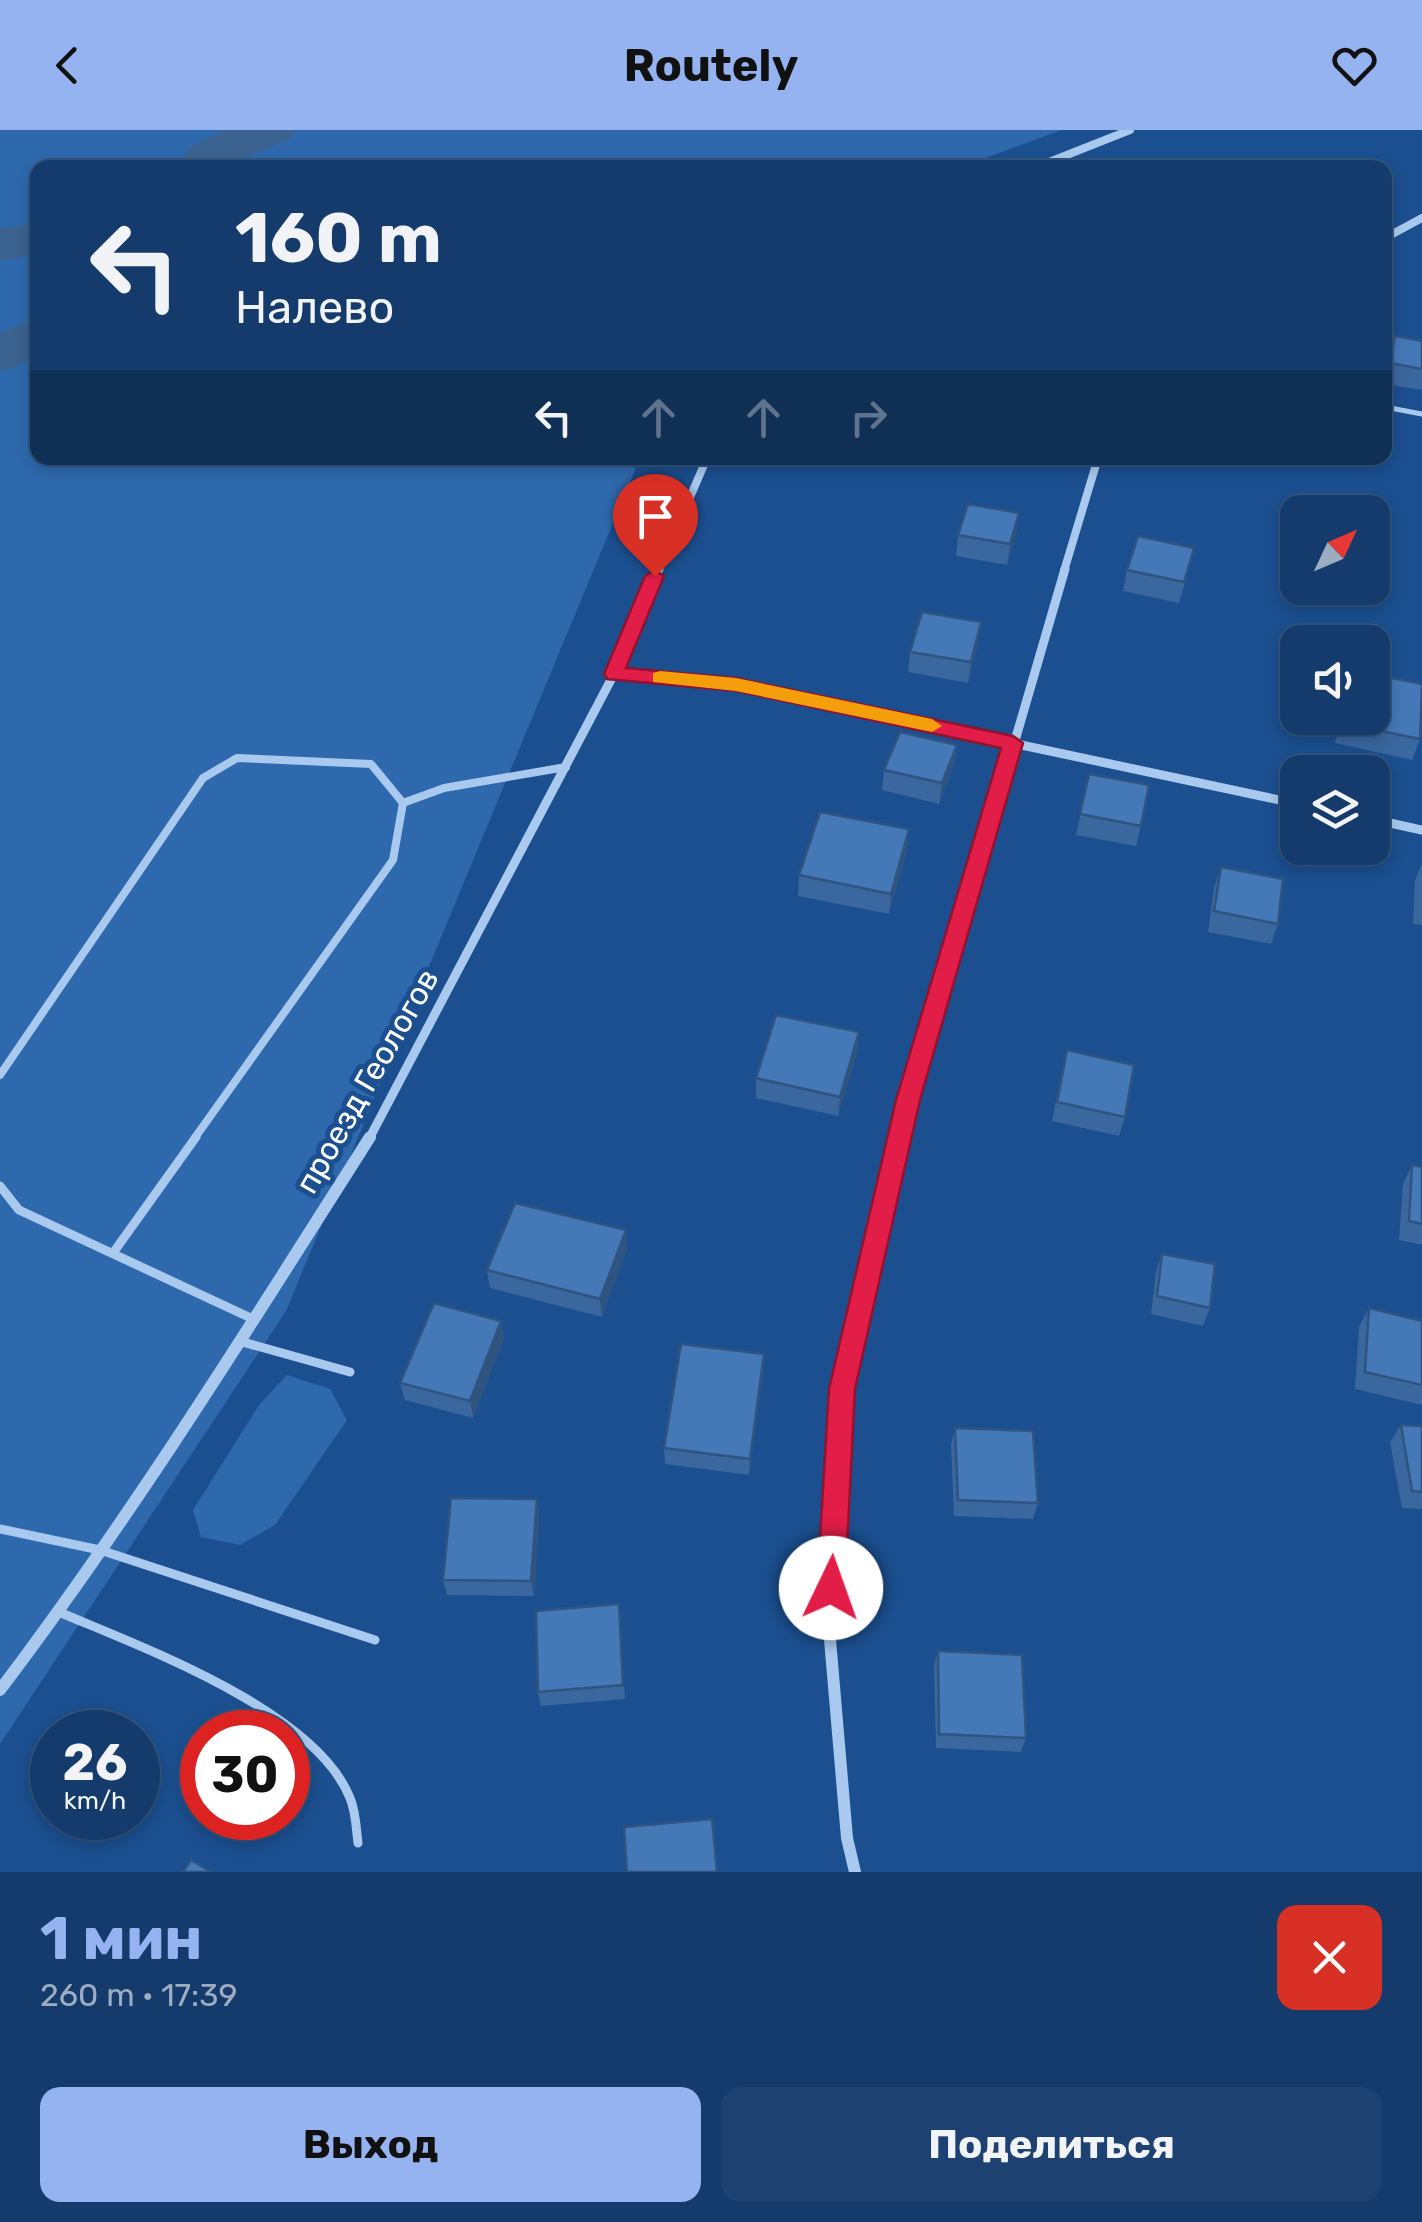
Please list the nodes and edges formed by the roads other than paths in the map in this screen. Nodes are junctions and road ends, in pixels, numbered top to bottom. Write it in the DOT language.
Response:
graph roads {
  1 [pos="1130,130"];
  2 [pos="1054,160"];
  3 [pos="1422,218"];
  4 [pos="1392,234"];
  5 [pos="1392,409"];
  6 [pos="1422,414"];
  7 [pos="705,465"];
  8 [pos="1096,465"];
  9 [pos="614,674"];
  10 [pos="1013,743"];
  11 [pos="566,767"];
  12 [pos="1280,800"];
  13 [pos="403,803"];
  14 [pos="1390,824"];
  15 [pos="1422,830"];
  16 [pos="0,1075"];
  17 [pos="0,1186"];
  18 [pos="113,1253"];
  19 [pos="253,1319"];
  20 [pos="239,1340"];
  21 [pos="350,1372"];
  22 [pos="0,1529"];
  23 [pos="100,1550"];
  24 [pos="59,1612"];
  25 [pos="375,1640"];
  26 [pos="0,1690"];
  27 [pos="358,1844"];
  28 [pos="855,1872"];
  1 -- 2 [label="street"];
  3 -- 4 [label="street"];
  5 -- 6 [label="lane"];
  7 -- 9 [label="street, проезд Геологов"];
  8 -- 10 [label="street"];
  9 -- 10 [label="street"];
  9 -- 11 [label="street, проезд Геологов"];
  10 -- 12 [label="street"];
  10 -- 28 [label="street"];
  11 -- 13 [label="lane"];
  11 -- 19 [label="street, проезд Геологов"];
  13 -- 16 [label="lane"];
  13 -- 18 [label="lane"];
  14 -- 15 [label="street"];
  17 -- 18 [label="lane"];
  18 -- 19 [label="lane"];
  19 -- 20 [label="street, проезд Геологов"];
  20 -- 21 [label="lane"];
  20 -- 23 [label="street, проезд Геологов"];
  22 -- 23 [label="lane"];
  23 -- 24 [label="street, проезд Геологов"];
  23 -- 25 [label="lane"];
  24 -- 26 [label="street, проезд Геологов"];
  24 -- 27 [label="lane"];
}
